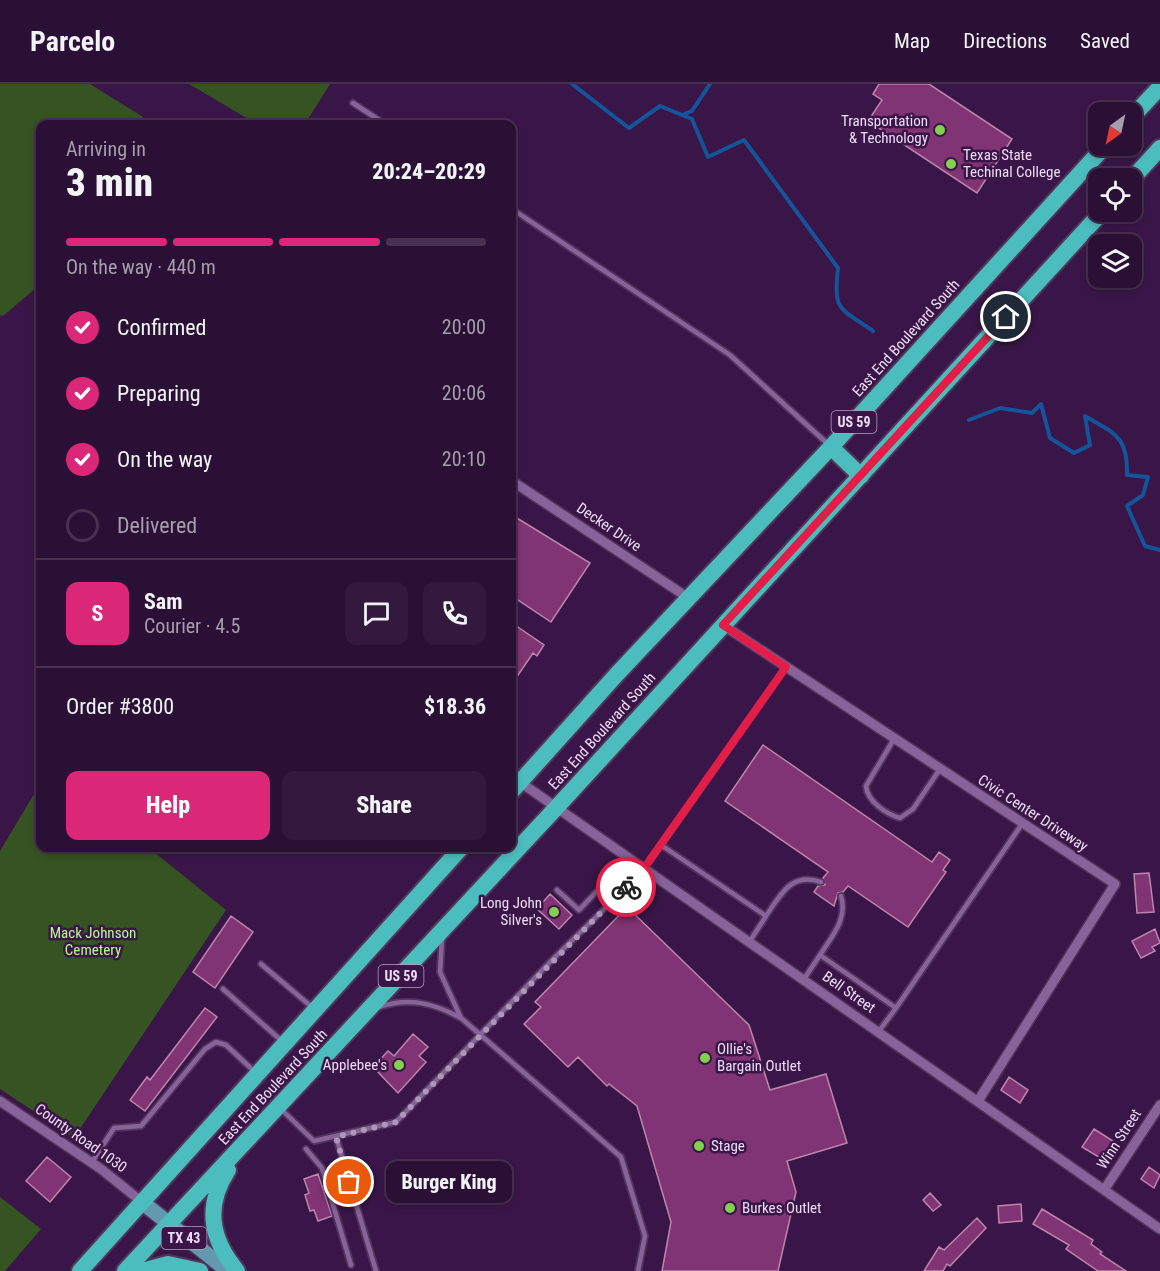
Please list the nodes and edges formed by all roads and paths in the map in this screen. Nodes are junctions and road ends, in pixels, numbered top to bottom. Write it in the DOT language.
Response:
graph roads {
  1 [pos="1160,87"];
  2 [pos="353,103"];
  3 [pos="1142,106"];
  4 [pos="379,120"];
  5 [pos="1160,148"];
  6 [pos="1097,156"];
  7 [pos="1142,168"];
  8 [pos="516,211"];
  9 [pos="1093,222"];
  10 [pos="831,447"];
  11 [pos="861,476"];
  12 [pos="516,483"];
  13 [pos="690,599"];
  14 [pos="723,625"];
  15 [pos="786,667"];
  16 [pos="895,739"];
  17 [pos="940,769"];
  18 [pos="516,781"];
  19 [pos="516,784"];
  20 [pos="556,808"];
  21 [pos="1022,824"];
  22 [pos="660,845"];
  23 [pos="457,852"];
  24 [pos="516,852"];
  25 [pos="516,852"];
  26 [pos="644,869"];
  27 [pos="821,882"];
  28 [pos="601,887"];
  29 [pos="557,890"];
  30 [pos="841,896"];
  31 [pos="766,916"];
  32 [pos="444,930"];
  33 [pos="750,941"];
  34 [pos="820,955"];
  35 [pos="261,964"];
  36 [pos="804,979"];
  37 [pos="223,989"];
  38 [pos="896,1008"];
  39 [pos="370,1009"];
  40 [pos="315,1010"];
  41 [pos="461,1018"];
  42 [pos="879,1031"];
  43 [pos="481,1036"];
  44 [pos="285,1043"];
  45 [pos="257,1074"];
  46 [pos="0,1101"];
  47 [pos="978,1101"];
  48 [pos="1160,1105"];
  49 [pos="279,1107"];
  50 [pos="336,1137"];
  51 [pos="244,1144"];
  52 [pos="306,1149"];
  53 [pos="92,1163"];
  54 [pos="1104,1190"];
  55 [pos="142,1202"];
  56 [pos="167,1224"];
  57 [pos="1160,1229"];
  58 [pos="351,1265"];
  59 [pos="80,1271"];
  60 [pos="125,1271"];
  61 [pos="142,1271"];
  62 [pos="200,1271"];
  63 [pos="228,1271"];
  64 [pos="237,1271"];
  65 [pos="376,1271"];
  66 [pos="638,1271"];
  1 -- 3 [label="highway"];
  2 -- 4 [label="lane"];
  5 -- 7 [label="highway"];
  6 -- 10 [label="highway, East End Boulevard South / US 59"];
  8 -- 10 [label="lane"];
  9 -- 11 [label="highway, East End Boulevard South / US 59"];
  10 -- 11 [label="highway"];
  10 -- 13 [label="highway, East End Boulevard South / US 59"];
  11 -- 14 [label="highway, East End Boulevard South / US 59"];
  12 -- 13 [label="street, Decker Drive"];
  13 -- 18 [label="highway, East End Boulevard South / US 59"];
  14 -- 15 [label="street, Civic Center Driveway"];
  14 -- 20 [label="highway, East End Boulevard South / US 59"];
  15 -- 16 [label="street, Civic Center Driveway"];
  15 -- 22 [label="lane"];
  16 -- 17 [label="street, Civic Center Driveway"];
  16 -- 17 [label="lane"];
  17 -- 21 [label="street, Civic Center Driveway"];
  19 -- 20 [label="street, Bell Street"];
  20 -- 25 [label="highway, East End Boulevard South / US 59"];
  20 -- 26 [label="street, Bell Street"];
  21 -- 38 [label="lane"];
  21 -- 47 [label="street, Civic Center Driveway"];
  22 -- 26 [label="lane"];
  22 -- 31 [label="lane"];
  23 -- 40 [label="highway, East End Boulevard South / US 59"];
  24 -- 32 [label="highway, East End Boulevard South / US 59"];
  26 -- 33 [label="street, Bell Street"];
  26 -- 43 [label="lane"];
  27 -- 31 [label="lane"];
  28 -- 29 [label="lane"];
  30 -- 34 [label="lane"];
  31 -- 33 [label="lane"];
  32 -- 39 [label="highway, East End Boulevard South / US 59"];
  32 -- 41 [label="lane"];
  33 -- 36 [label="street, Bell Street"];
  34 -- 36 [label="lane"];
  34 -- 38 [label="lane"];
  35 -- 40 [label="lane"];
  36 -- 42 [label="street, Bell Street"];
  37 -- 44 [label="lane"];
  38 -- 42 [label="lane"];
  39 -- 41 [label="lane"];
  39 -- 49 [label="highway, East End Boulevard South / US 59"];
  40 -- 44 [label="highway, East End Boulevard South / US 59"];
  41 -- 43 [label="lane"];
  42 -- 47 [label="street, Bell Street"];
  43 -- 50 [label="lane"];
  43 -- 66 [label="lane"];
  44 -- 45 [label="highway, East End Boulevard South / US 59"];
  45 -- 53 [label="lane"];
  45 -- 55 [label="highway, East End Boulevard South / US 59"];
  46 -- 53 [label="street, County Road 1030"];
  47 -- 54 [label="street, Bell Street"];
  48 -- 54 [label="street, Winn Street"];
  49 -- 50 [label="lane"];
  49 -- 51 [label="highway, East End Boulevard South / US 59"];
  50 -- 65 [label="lane"];
  51 -- 56 [label="highway, East End Boulevard South / US 59"];
  51 -- 64 [label="highway"];
  52 -- 58 [label="lane"];
  53 -- 55 [label="street, County Road 1030"];
  54 -- 57 [label="street, Bell Street"];
  55 -- 56 [label="main road, TX 43"];
  55 -- 59 [label="highway, East End Boulevard South / US 59"];
  56 -- 60 [label="highway, East End Boulevard South / US 59"];
  56 -- 63 [label="main road, TX 43"];
  61 -- 62 [label="highway"];
}
